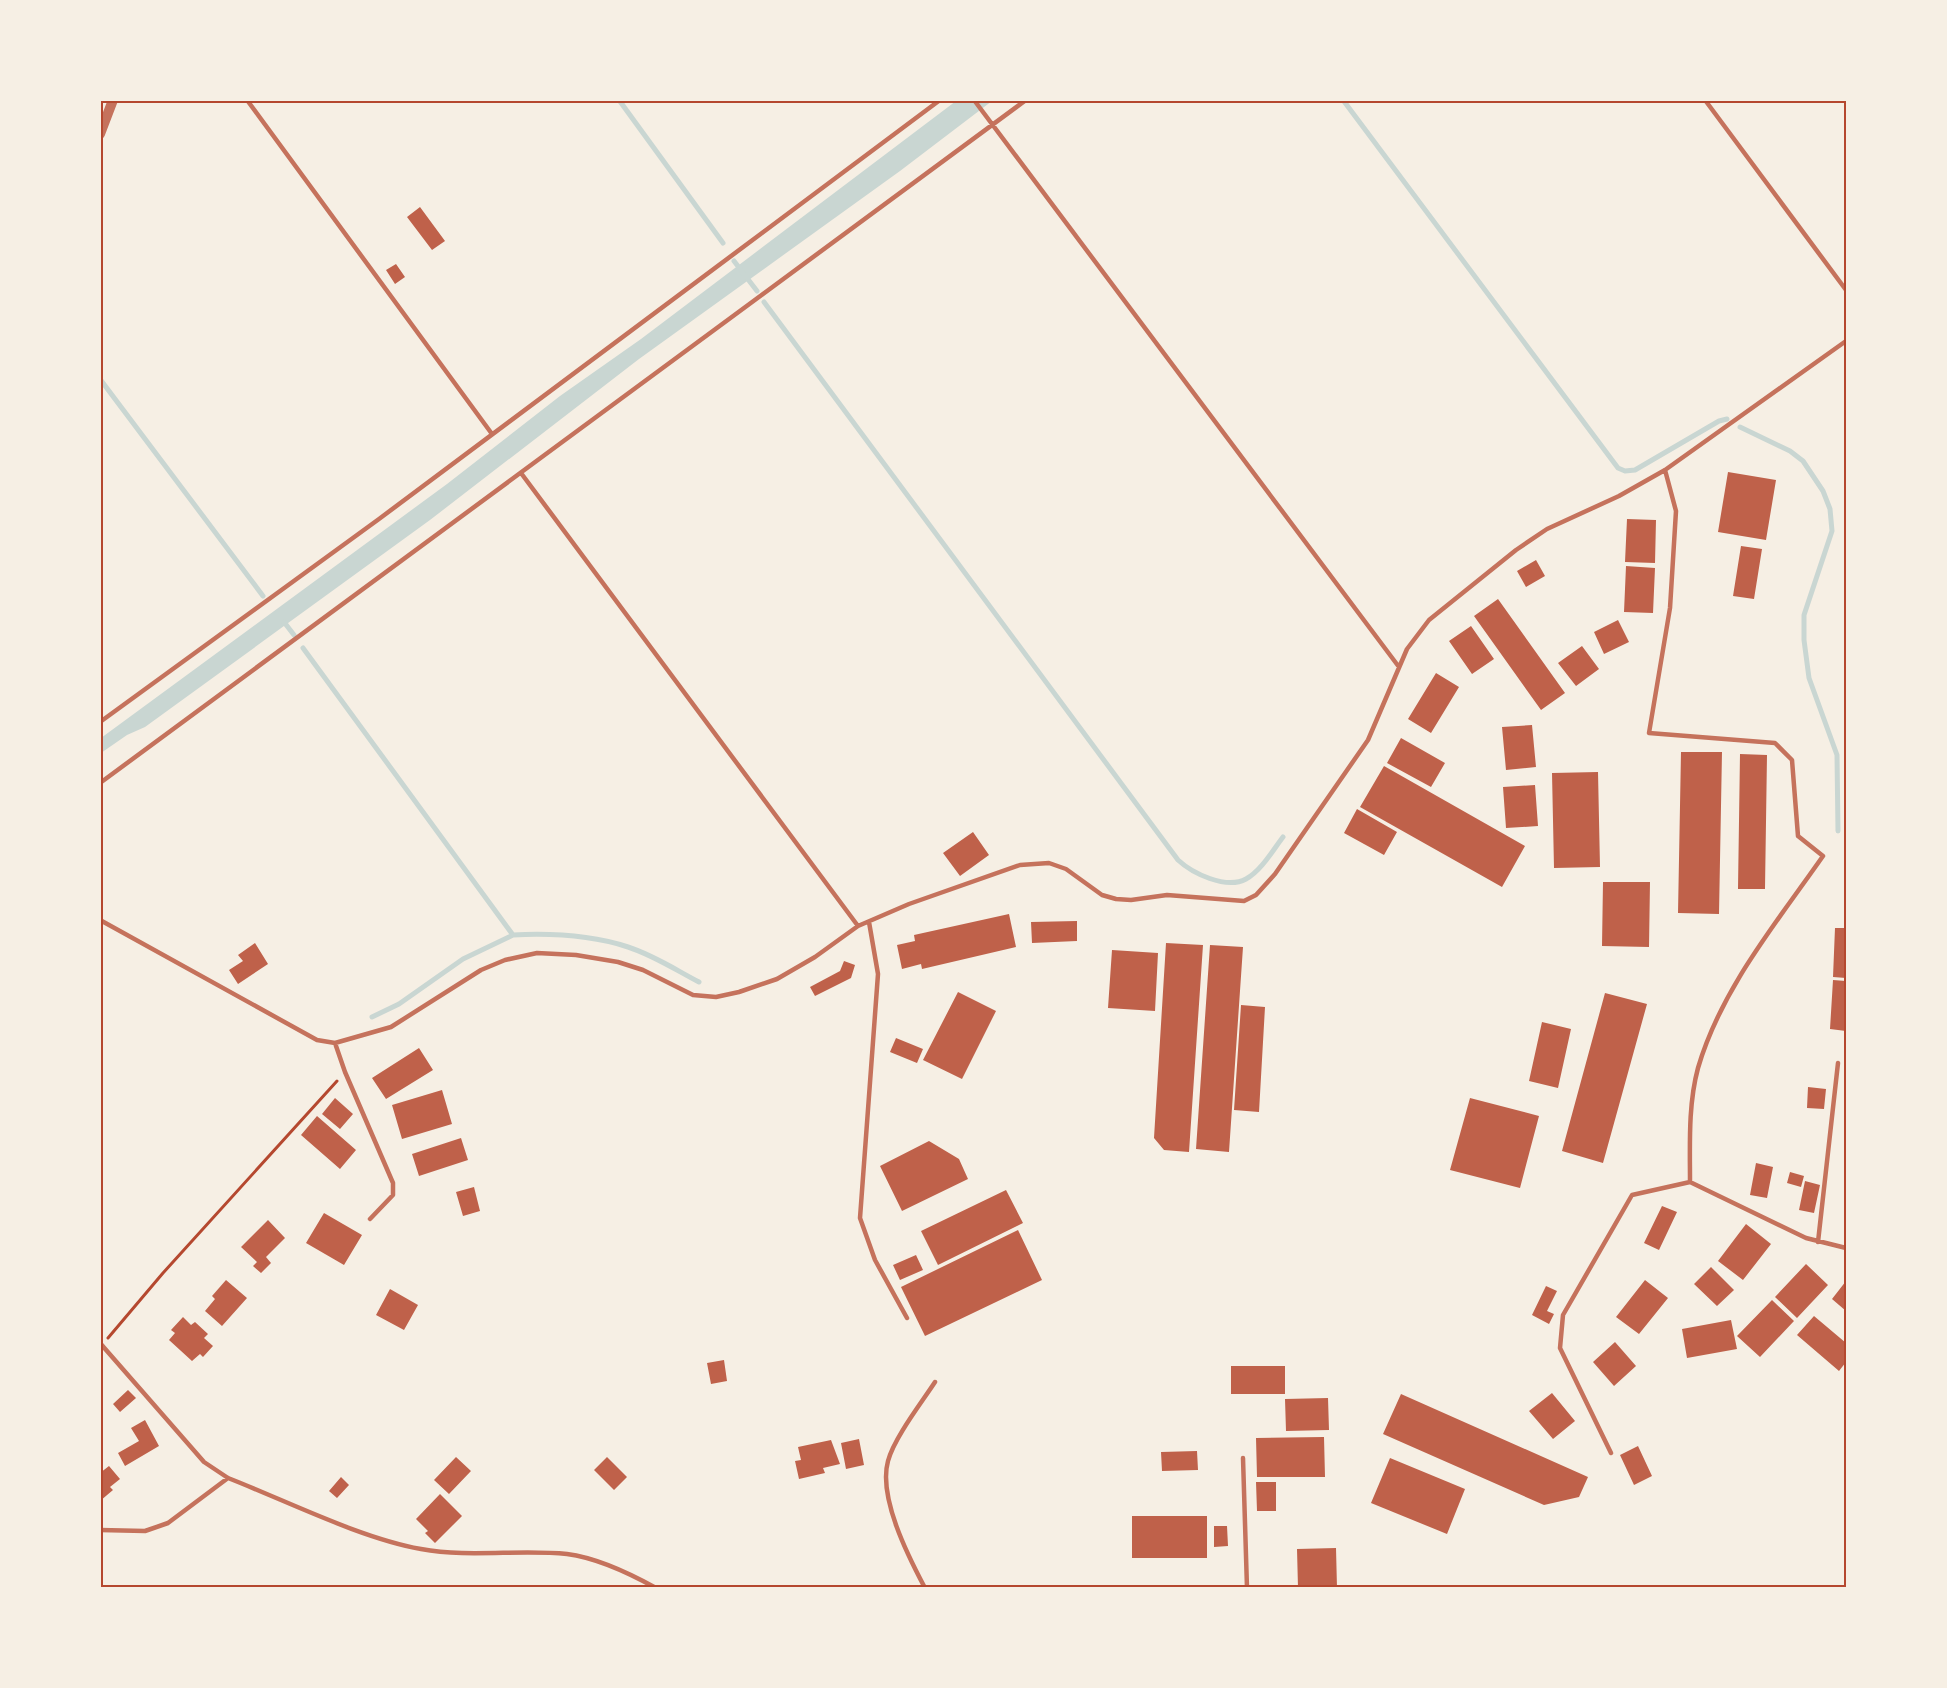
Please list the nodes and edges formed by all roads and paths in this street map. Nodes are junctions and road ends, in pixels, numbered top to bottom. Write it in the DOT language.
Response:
graph roads {
  1 [pos="113,100"];
  2 [pos="247,100"];
  3 [pos="939,100"];
  4 [pos="974,100"];
  5 [pos="1026,100"];
  6 [pos="1705,100"];
  7 [pos="992,126"];
  8 [pos="100,134"];
  9 [pos="1846,290"];
  10 [pos="1846,341"];
  11 [pos="492,434"];
  12 [pos="1665,470"];
  13 [pos="521,473"];
  14 [pos="1399,668"];
  15 [pos="100,722"];
  16 [pos="100,783"];
  17 [pos="100,920"];
  18 [pos="869,922"];
  19 [pos="858,926"];
  20 [pos="335,1043"];
  21 [pos="1838,1064"];
  22 [pos="345,1072"];
  23 [pos="1690,1182"];
  24 [pos="370,1219"];
  25 [pos="1818,1242"];
  26 [pos="1846,1248"];
  27 [pos="907,1318"];
  28 [pos="101,1343"];
  29 [pos="935,1382"];
  30 [pos="1611,1453"];
  31 [pos="1243,1458"];
  32 [pos="228,1478"];
  33 [pos="100,1530"];
  34 [pos="656,1587"];
  35 [pos="925,1587"];
  36 [pos="1247,1587"];
  1 -- 8 [label="street"];
  2 -- 11 [label="lane"];
  3 -- 11 [label="lane"];
  4 -- 7 [label="lane"];
  5 -- 7 [label="lane"];
  6 -- 9 [label="lane"];
  7 -- 13 [label="lane"];
  7 -- 14 [label="lane"];
  10 -- 12 [label="lane"];
  11 -- 15 [label="lane"];
  12 -- 14 [label="lane"];
  12 -- 23 [label="lane"];
  13 -- 16 [label="lane"];
  13 -- 19 [label="lane"];
  14 -- 18 [label="lane"];
  17 -- 20 [label="lane"];
  18 -- 19 [label="lane"];
  18 -- 27 [label="lane"];
  19 -- 20 [label="lane"];
  20 -- 22 [label="lane"];
  21 -- 25 [label="lane"];
  22 -- 24 [label="lane"];
  22 -- 28 [label="path"];
  23 -- 25 [label="lane"];
  23 -- 30 [label="lane"];
  25 -- 26 [label="lane"];
  28 -- 32 [label="lane"];
  29 -- 35 [label="lane"];
  31 -- 36 [label="lane"];
  32 -- 33 [label="lane"];
  32 -- 34 [label="lane"];
}
